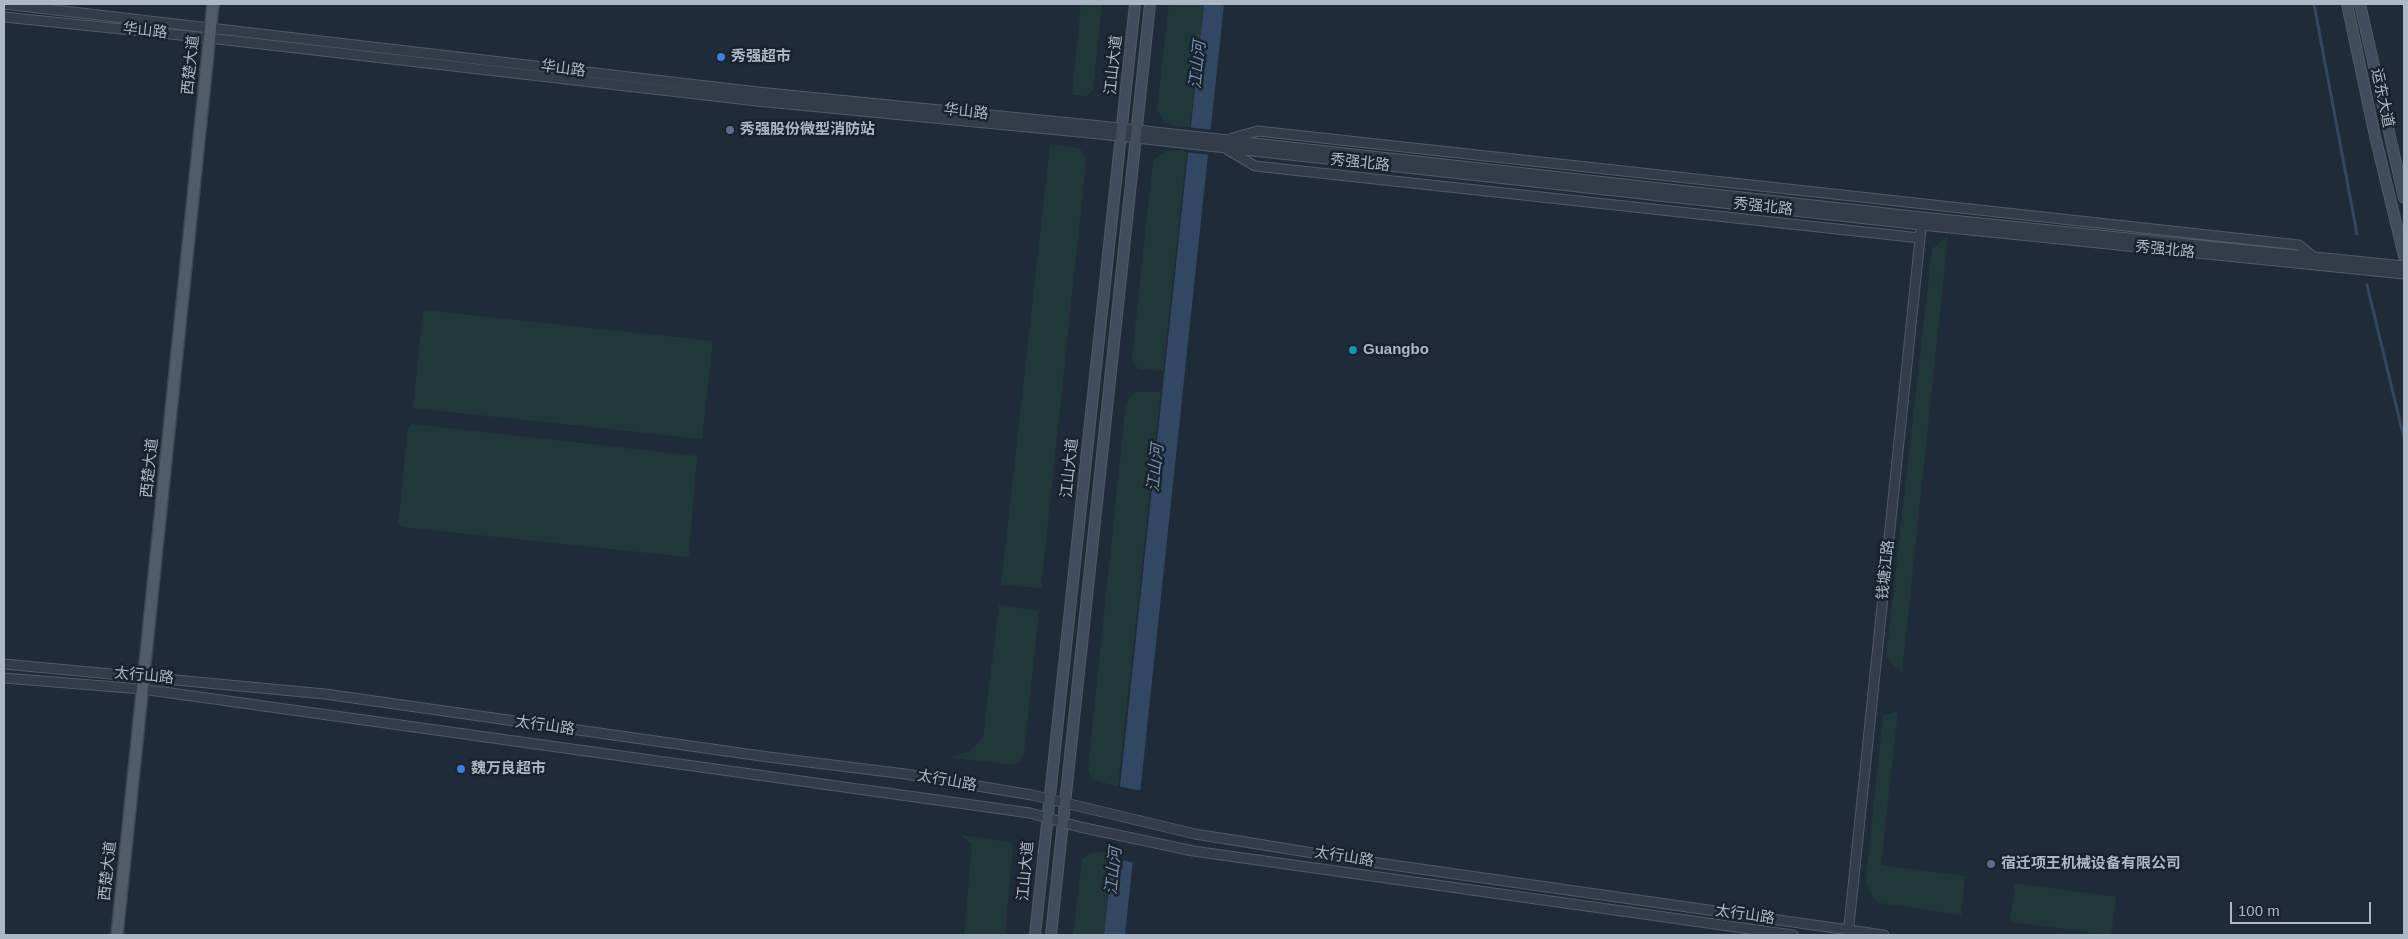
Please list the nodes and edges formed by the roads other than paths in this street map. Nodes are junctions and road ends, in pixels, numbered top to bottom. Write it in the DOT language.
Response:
graph roads {
  1 [pos="4,4"];
  2 [pos="213,4"];
  3 [pos="1135,4"];
  4 [pos="1150,4"];
  5 [pos="2347,4"];
  6 [pos="2360,4"];
  7 [pos="4,17"];
  8 [pos="210,32"];
  9 [pos="1122,132"];
  10 [pos="1136,134"];
  11 [pos="1222,143"];
  12 [pos="2404,198"];
  13 [pos="1924,204"];
  14 [pos="1922,221"];
  15 [pos="1920,238"];
  16 [pos="2404,256"];
  17 [pos="2315,258"];
  18 [pos="2404,266"];
  19 [pos="2404,274"];
  20 [pos="4,664"];
  21 [pos="144,676"];
  22 [pos="4,678"];
  23 [pos="142,689"];
  24 [pos="1048,799"];
  25 [pos="1064,802"];
  26 [pos="1046,818"];
  27 [pos="1062,822"];
  28 [pos="1848,933"];
  29 [pos="117,935"];
  30 [pos="1035,935"];
  31 [pos="1051,935"];
  32 [pos="1793,935"];
  33 [pos="1884,935"];
  1 -- 8 [label="street, 华山路"];
  2 -- 8 [label="main road, 西楚大道"];
  3 -- 9 [label="main road, 江山大道"];
  4 -- 10 [label="main road, 江山大道"];
  5 -- 16 [label="main road, 运东大道"];
  6 -- 12 [label="main road, 运东大道"];
  7 -- 8 [label="street, 华山路"];
  8 -- 9 [label="street, 华山路"];
  8 -- 21 [label="main road, 西楚大道"];
  9 -- 10 [label="street, 秀强北路"];
  9 -- 24 [label="main road, 江山大道"];
  10 -- 11 [label="street, 秀强北路"];
  10 -- 25 [label="main road, 江山大道"];
  11 -- 13 [label="street"];
  11 -- 14 [label="street, 秀强北路"];
  11 -- 15 [label="street"];
  13 -- 14 [label="street, 钱塘江路"];
  13 -- 17 [label="street"];
  14 -- 15 [label="street, 钱塘江路"];
  14 -- 17 [label="street, 秀强北路"];
  14 -- 19 [label="street, 秀强北路"];
  15 -- 28 [label="street, 钱塘江路"];
  17 -- 18 [label="street, 秀强北路"];
  20 -- 21 [label="street, 太行山路"];
  21 -- 23 [label="main road, 西楚大道"];
  21 -- 24 [label="street, 太行山路"];
  22 -- 23 [label="street, 太行山路"];
  23 -- 26 [label="street, 太行山路"];
  23 -- 29 [label="main road, 西楚大道"];
  24 -- 25 [label="street, 太行山路"];
  24 -- 26 [label="main road, 江山大道"];
  25 -- 27 [label="main road, 江山大道"];
  25 -- 28 [label="street, 太行山路"];
  26 -- 27 [label="street, 太行山路"];
  26 -- 30 [label="main road, 江山大道"];
  27 -- 31 [label="main road, 江山大道"];
  27 -- 32 [label="street, 太行山路"];
  28 -- 33 [label="street, 太行山路"];
}
